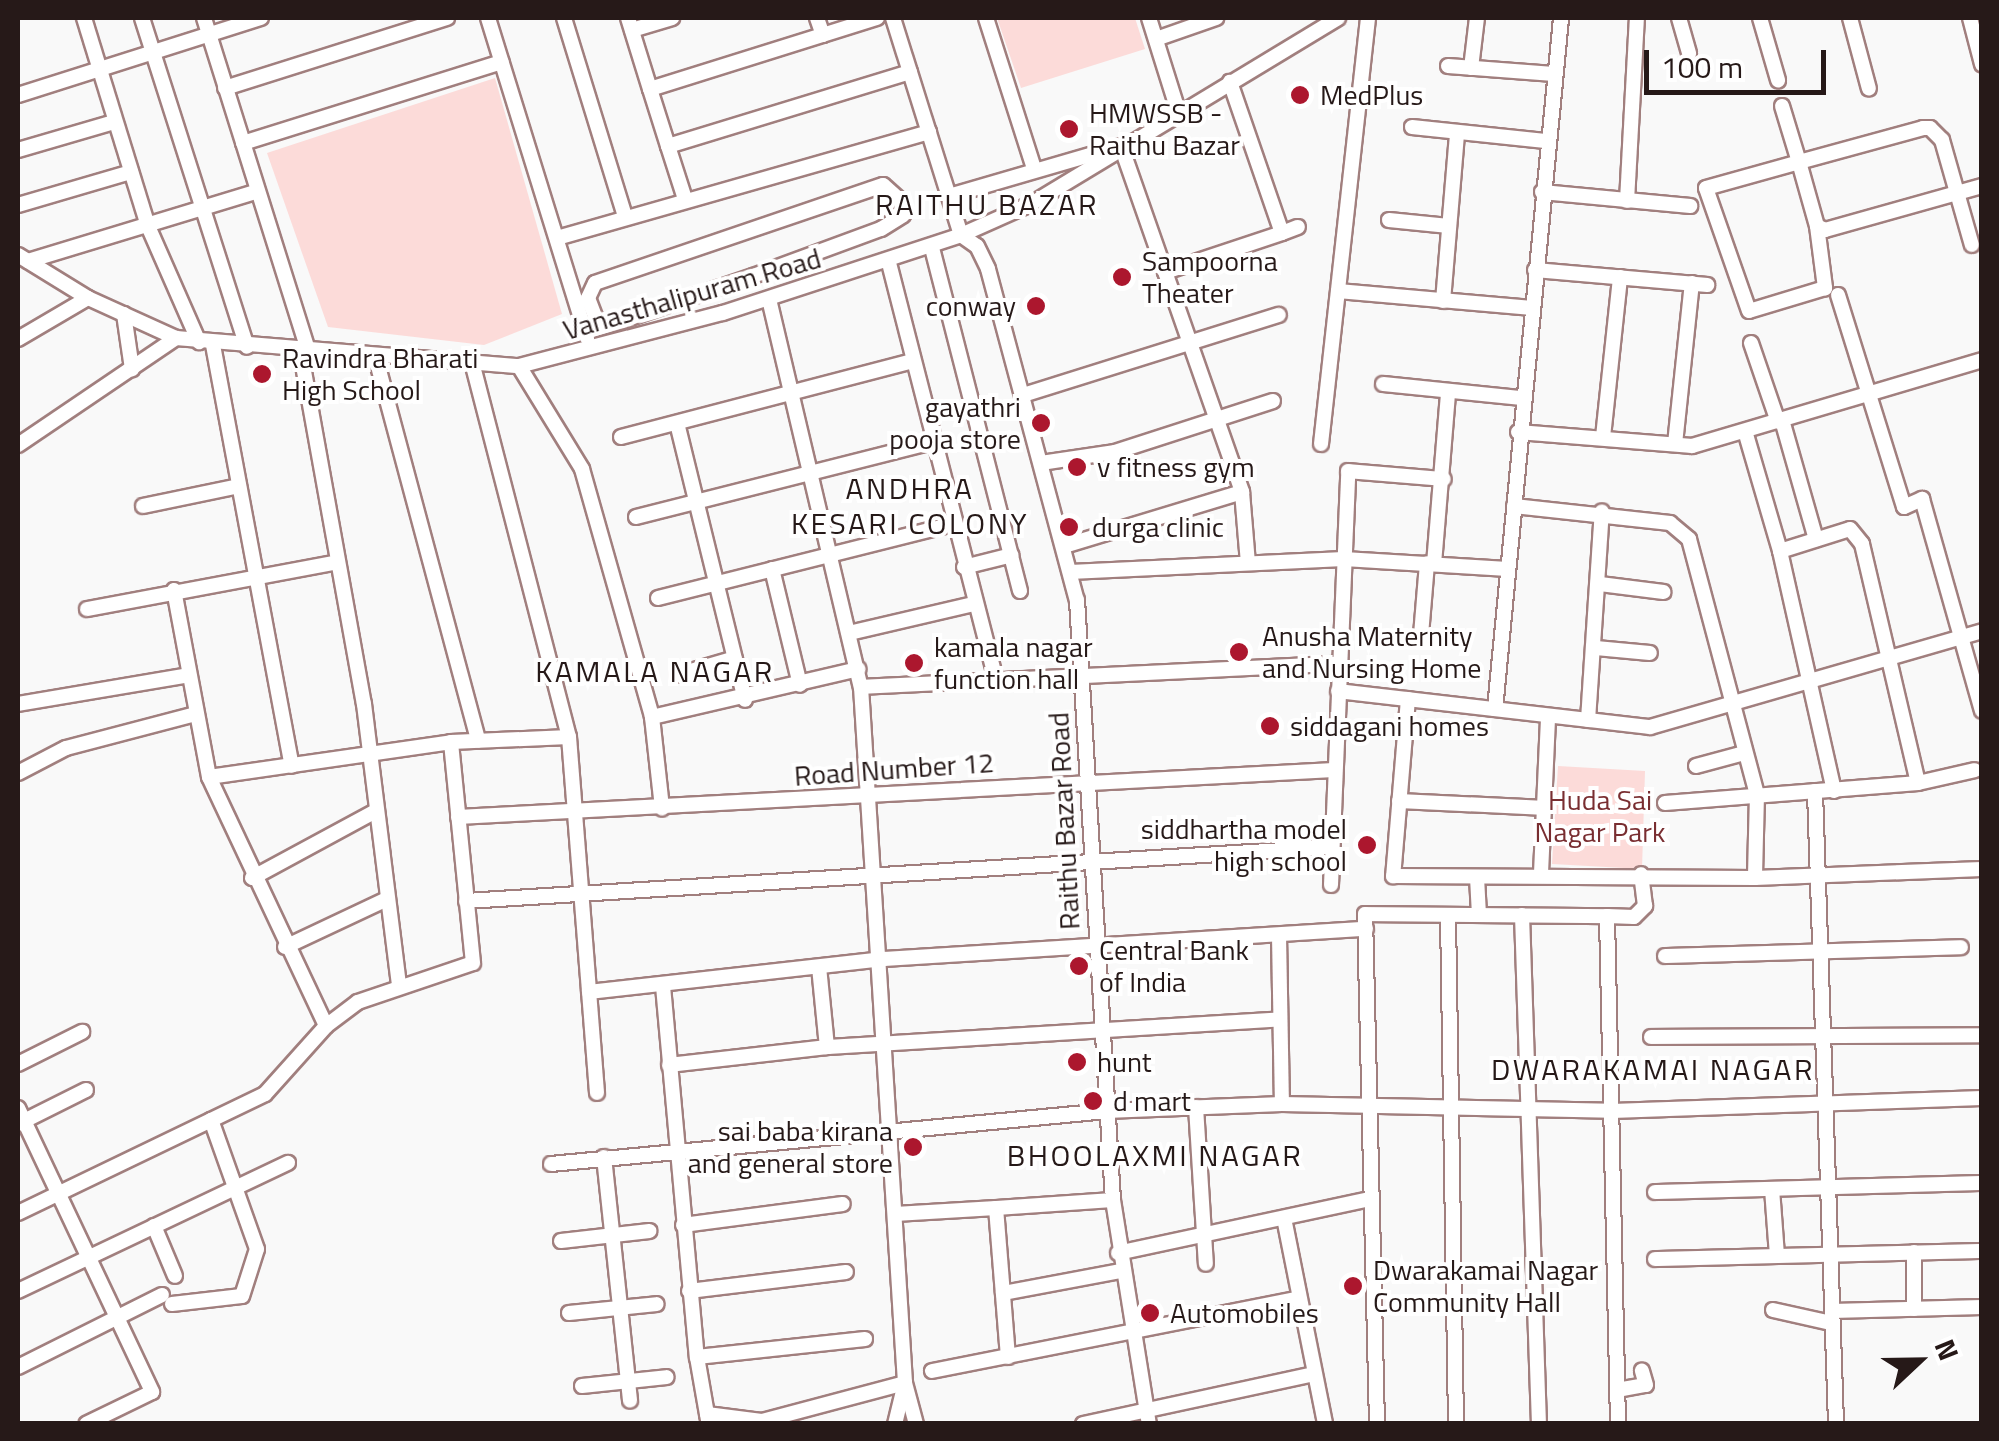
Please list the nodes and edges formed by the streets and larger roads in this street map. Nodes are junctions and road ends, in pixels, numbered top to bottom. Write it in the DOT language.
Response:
graph roads {
  1 [pos="84,18"];
  2 [pos="142,18"];
  3 [pos="204,18"];
  4 [pos="261,18"];
  5 [pos="447,18"];
  6 [pos="488,18"];
  7 [pos="564,18"];
  8 [pos="672,18"];
  9 [pos="818,18"];
  10 [pos="877,18"];
  11 [pos="894,18"];
  12 [pos="986,18"];
  13 [pos="1149,18"];
  14 [pos="1216,18"];
  15 [pos="1335,18"];
  16 [pos="1368,18"];
  17 [pos="1477,18"];
  18 [pos="1561,18"];
  19 [pos="1637,18"];
  20 [pos="1680,18"];
  21 [pos="1760,18"];
  22 [pos="1850,18"];
  23 [pos="1970,18"];
  24 [pos="630,24"];
  25 [pos="209,34"];
  26 [pos="823,35"];
  27 [pos="1156,39"];
  28 [pos="153,52"];
  29 [pos="1690,54"];
  30 [pos="502,62"];
  31 [pos="1982,64"];
  32 [pos="1448,66"];
  33 [pos="1470,68"];
  34 [pos="100,69"];
  35 [pos="910,72"];
  36 [pos="1554,74"];
  37 [pos="1778,80"];
  38 [pos="1230,82"];
  39 [pos="225,88"];
  40 [pos="1869,89"];
  41 [pos="650,90"];
  42 [pos="18,95"];
  43 [pos="1782,106"];
  44 [pos="1179,114"];
  45 [pos="114,122"];
  46 [pos="1412,127"];
  47 [pos="929,132"];
  48 [pos="1457,134"];
  49 [pos="1545,141"];
  50 [pos="243,144"];
  51 [pos="668,146"];
  52 [pos="1121,146"];
  53 [pos="18,150"];
  54 [pos="1799,162"];
  55 [pos="1034,168"];
  56 [pos="131,172"];
  57 [pos="1982,186"];
  58 [pos="258,191"];
  59 [pos="1542,192"];
  60 [pos="1957,193"];
  61 [pos="949,196"];
  62 [pos="684,199"];
  63 [pos="1628,201"];
  64 [pos="18,205"];
  65 [pos="1690,206"];
  66 [pos="203,209"];
  67 [pos="625,216"];
  68 [pos="1390,220"];
  69 [pos="148,226"];
  70 [pos="1449,226"];
  71 [pos="1817,226"];
  72 [pos="1298,227"];
  73 [pos="1282,233"];
  74 [pos="962,236"];
  75 [pos="557,238"];
  76 [pos="1972,245"];
  77 [pos="932,248"];
  78 [pos="23,258"];
  79 [pos="889,263"];
  80 [pos="1535,270"];
  81 [pos="1165,272"];
  82 [pos="1620,277"];
  83 [pos="1338,291"];
  84 [pos="1838,295"];
  85 [pos="88,298"];
  86 [pos="769,299"];
  87 [pos="1443,302"];
  88 [pos="1532,308"];
  89 [pos="124,314"];
  90 [pos="1278,315"];
  91 [pos="592,329"];
  92 [pos="176,338"];
  93 [pos="18,339"];
  94 [pos="1187,342"];
  95 [pos="1751,343"];
  96 [pos="206,344"];
  97 [pos="247,347"];
  98 [pos="590,348"];
  99 [pos="304,349"];
  100 [pos="375,355"];
  101 [pos="913,360"];
  102 [pos="1982,360"];
  103 [pos="473,366"];
  104 [pos="518,366"];
  105 [pos="132,368"];
  106 [pos="1383,384"];
  107 [pos="1448,392"];
  108 [pos="1866,392"];
  109 [pos="790,394"];
  110 [pos="1023,395"];
  111 [pos="1522,398"];
  112 [pos="1272,400"];
  113 [pos="1214,420"];
  114 [pos="1780,421"];
  115 [pos="677,424"];
  116 [pos="1745,430"];
  117 [pos="1518,432"];
  118 [pos="621,437"];
  119 [pos="1603,437"];
  120 [pos="933,442"];
  121 [pos="1321,444"];
  122 [pos="1675,444"];
  123 [pos="18,445"];
  124 [pos="1041,462"];
  125 [pos="807,472"];
  126 [pos="1444,479"];
  127 [pos="239,486"];
  128 [pos="1242,492"];
  129 [pos="694,499"];
  130 [pos="143,506"];
  131 [pos="1514,506"];
  132 [pos="1602,511"];
  133 [pos="636,516"];
  134 [pos="953,524"];
  135 [pos="1816,539"];
  136 [pos="1064,546"];
  137 [pos="1780,551"];
  138 [pos="830,555"];
  139 [pos="1012,556"];
  140 [pos="1344,559"];
  141 [pos="338,562"];
  142 [pos="1248,562"];
  143 [pos="1431,564"];
  144 [pos="964,567"];
  145 [pos="1508,568"];
  146 [pos="772,569"];
  147 [pos="1070,572"];
  148 [pos="255,578"];
  149 [pos="715,581"];
  150 [pos="1600,584"];
  151 [pos="174,590"];
  152 [pos="1020,591"];
  153 [pos="1663,592"];
  154 [pos="658,598"];
  155 [pos="974,604"];
  156 [pos="87,609"];
  157 [pos="1982,631"];
  158 [pos="850,633"];
  159 [pos="1421,635"];
  160 [pos="1960,638"];
  161 [pos="1596,648"];
  162 [pos="1650,654"];
  163 [pos="735,658"];
  164 [pos="1884,659"];
  165 [pos="1339,664"];
  166 [pos="858,670"];
  167 [pos="189,674"];
  168 [pos="677,675"];
  169 [pos="1082,675"];
  170 [pos="996,679"];
  171 [pos="1811,679"];
  172 [pos="800,685"];
  173 [pos="861,687"];
  174 [pos="1338,690"];
  175 [pos="1408,699"];
  176 [pos="745,700"];
  177 [pos="18,704"];
  178 [pos="1729,704"];
  179 [pos="1495,709"];
  180 [pos="1982,711"];
  181 [pos="196,714"];
  182 [pos="1548,716"];
  183 [pos="652,717"];
  184 [pos="1588,720"];
  185 [pos="569,737"];
  186 [pos="478,740"];
  187 [pos="451,742"];
  188 [pos="370,753"];
  189 [pos="1744,753"];
  190 [pos="292,766"];
  191 [pos="1696,766"];
  192 [pos="1334,770"];
  193 [pos="1975,770"];
  194 [pos="18,773"];
  195 [pos="209,777"];
  196 [pos="1090,781"];
  197 [pos="1918,783"];
  198 [pos="1834,790"];
  199 [pos="1814,792"];
  200 [pos="1757,794"];
  201 [pos="868,796"];
  202 [pos="1399,801"];
  203 [pos="1666,803"];
  204 [pos="662,808"];
  205 [pos="1546,808"];
  206 [pos="376,811"];
  207 [pos="573,812"];
  208 [pos="458,817"];
  209 [pos="1332,847"];
  210 [pos="1092,861"];
  211 [pos="1982,868"];
  212 [pos="1541,874"];
  213 [pos="1641,874"];
  214 [pos="878,875"];
  215 [pos="1477,876"];
  216 [pos="252,878"];
  217 [pos="1755,878"];
  218 [pos="1817,878"];
  219 [pos="1330,886"];
  220 [pos="580,895"];
  221 [pos="387,898"];
  222 [pos="466,901"];
  223 [pos="1448,915"];
  224 [pos="1479,915"];
  225 [pos="1522,915"];
  226 [pos="1607,916"];
  227 [pos="1366,929"];
  228 [pos="1279,935"];
  229 [pos="1095,946"];
  230 [pos="285,947"];
  231 [pos="1960,947"];
  232 [pos="1819,952"];
  233 [pos="1665,956"];
  234 [pos="883,959"];
  235 [pos="819,967"];
  236 [pos="399,985"];
  237 [pos="663,986"];
  238 [pos="589,992"];
  239 [pos="1279,1019"];
  240 [pos="326,1026"];
  241 [pos="1100,1031"];
  242 [pos="82,1032"];
  243 [pos="1982,1035"];
  244 [pos="1651,1037"];
  245 [pos="1822,1038"];
  246 [pos="886,1042"];
  247 [pos="827,1047"];
  248 [pos="18,1064"];
  249 [pos="670,1065"];
  250 [pos="86,1090"];
  251 [pos="597,1093"];
  252 [pos="1982,1098"];
  253 [pos="1282,1104"];
  254 [pos="1366,1106"];
  255 [pos="1825,1106"];
  256 [pos="1196,1107"];
  257 [pos="1106,1110"];
  258 [pos="1446,1111"];
  259 [pos="1531,1111"];
  260 [pos="1612,1111"];
  261 [pos="20,1118"];
  262 [pos="211,1120"];
  263 [pos="891,1127"];
  264 [pos="676,1148"];
  265 [pos="604,1157"];
  266 [pos="288,1163"];
  267 [pos="551,1164"];
  268 [pos="1982,1183"];
  269 [pos="1826,1188"];
  270 [pos="232,1189"];
  271 [pos="1772,1189"];
  272 [pos="59,1192"];
  273 [pos="1655,1192"];
  274 [pos="1369,1199"];
  275 [pos="1113,1200"];
  276 [pos="843,1204"];
  277 [pos="996,1208"];
  278 [pos="18,1213"];
  279 [pos="895,1214"];
  280 [pos="1284,1218"];
  281 [pos="683,1225"];
  282 [pos="154,1226"];
  283 [pos="649,1231"];
  284 [pos="613,1235"];
  285 [pos="1202,1236"];
  286 [pos="560,1241"];
  287 [pos="1982,1251"];
  288 [pos="1831,1252"];
  289 [pos="1914,1252"];
  290 [pos="1118,1253"];
  291 [pos="1776,1255"];
  292 [pos="88,1257"];
  293 [pos="1656,1259"];
  294 [pos="1206,1264"];
  295 [pos="1121,1271"];
  296 [pos="846,1272"];
  297 [pos="175,1276"];
  298 [pos="18,1291"];
  299 [pos="689,1291"];
  300 [pos="1003,1293"];
  301 [pos="1300,1298"];
  302 [pos="657,1304"];
  303 [pos="1982,1307"];
  304 [pos="1914,1308"];
  305 [pos="620,1309"];
  306 [pos="1773,1310"];
  307 [pos="569,1313"];
  308 [pos="116,1317"];
  309 [pos="1832,1317"];
  310 [pos="1131,1332"];
  311 [pos="864,1339"];
  312 [pos="697,1357"];
  313 [pos="1008,1357"];
  314 [pos="18,1366"];
  315 [pos="932,1371"];
  316 [pos="1642,1371"];
  317 [pos="1315,1374"];
  318 [pos="667,1377"];
  319 [pos="627,1381"];
  320 [pos="905,1383"];
  321 [pos="582,1386"];
  322 [pos="1617,1390"];
  323 [pos="630,1402"];
  324 [pos="1148,1417"];
  325 [pos="708,1419"];
  326 [pos="86,1424"];
  327 [pos="895,1424"];
  328 [pos="916,1424"];
  329 [pos="1083,1424"];
  330 [pos="1325,1424"];
  331 [pos="1377,1424"];
  332 [pos="1456,1424"];
  333 [pos="1539,1424"];
  334 [pos="1618,1424"];
  335 [pos="1836,1424"];
  1 -- 34 [label="street"];
  2 -- 28 [label="street"];
  3 -- 25 [label="street"];
  4 -- 25 [label="street"];
  5 -- 39 [label="street"];
  6 -- 30 [label="street"];
  7 -- 67 [label="street"];
  8 -- 24 [label="street"];
  9 -- 26 [label="street"];
  10 -- 26 [label="street"];
  11 -- 35 [label="street, Raithu Bazar Road"];
  12 -- 55 [label="street"];
  13 -- 27 [label="street"];
  14 -- 27 [label="street"];
  15 -- 38 [label="street, Vanasthalipuram Road"];
  16 -- 83 [label="street"];
  17 -- 33 [label="street"];
  18 -- 36 [label="street"];
  19 -- 63 [label="street"];
  20 -- 29 [label="street"];
  21 -- 37 [label="street"];
  22 -- 40 [label="street"];
  23 -- 31 [label="street"];
  24 -- 41 [label="street"];
  25 -- 28 [label="street"];
  25 -- 39 [label="street"];
  26 -- 41 [label="street"];
  27 -- 44 [label="street"];
  28 -- 34 [label="street"];
  28 -- 66 [label="street"];
  30 -- 50 [label="street"];
  30 -- 75 [label="street"];
  32 -- 33 [label="street"];
  33 -- 36 [label="street"];
  34 -- 42 [label="street"];
  34 -- 45 [label="street"];
  35 -- 47 [label="street, Raithu Bazar Road"];
  35 -- 51 [label="street"];
  36 -- 49 [label="street"];
  38 -- 44 [label="street, Vanasthalipuram Road"];
  38 -- 73 [label="street"];
  39 -- 50 [label="street"];
  41 -- 51 [label="street"];
  43 -- 54 [label="street"];
  44 -- 52 [label="street, Vanasthalipuram Road"];
  45 -- 53 [label="street"];
  45 -- 56 [label="street"];
  46 -- 48 [label="street"];
  47 -- 61 [label="street, Raithu Bazar Road"];
  47 -- 62 [label="street"];
  48 -- 49 [label="street"];
  48 -- 70 [label="street"];
  49 -- 59 [label="street"];
  50 -- 58 [label="street"];
  51 -- 62 [label="street"];
  52 -- 55 [label="street"];
  52 -- 74 [label="street, Vanasthalipuram Road"];
  52 -- 81 [label="street"];
  54 -- 60 [label="street"];
  54 -- 71 [label="street"];
  54 -- 71 [label="street"];
  55 -- 61 [label="street"];
  56 -- 64 [label="street"];
  56 -- 69 [label="street"];
  57 -- 60 [label="street"];
  58 -- 66 [label="street"];
  58 -- 99 [label="street"];
  59 -- 63 [label="street"];
  59 -- 80 [label="street"];
  60 -- 71 [label="street"];
  60 -- 76 [label="street"];
  61 -- 74 [label="street, Raithu Bazar Road"];
  62 -- 67 [label="street"];
  63 -- 65 [label="street"];
  66 -- 69 [label="street"];
  66 -- 97 [label="street"];
  67 -- 75 [label="street"];
  68 -- 70 [label="street"];
  69 -- 78 [label="street"];
  69 -- 96 [label="street"];
  70 -- 87 [label="street"];
  72 -- 73 [label="street"];
  73 -- 81 [label="street"];
  74 -- 77 [label="street, Vanasthalipuram Road"];
  74 -- 110 [label="street, Raithu Bazar Road"];
  75 -- 91 [label="street"];
  77 -- 79 [label="street, Vanasthalipuram Road"];
  77 -- 139 [label="street"];
  78 -- 85 [label="street, Vanasthalipuram Road"];
  79 -- 86 [label="street, Vanasthalipuram Road"];
  79 -- 101 [label="street"];
  80 -- 82 [label="street"];
  80 -- 88 [label="street"];
  81 -- 94 [label="street"];
  82 -- 119 [label="street"];
  82 -- 122 [label="street"];
  83 -- 87 [label="street"];
  83 -- 121 [label="street"];
  84 -- 108 [label="street"];
  85 -- 89 [label="street, Vanasthalipuram Road"];
  85 -- 93 [label="street"];
  86 -- 98 [label="street, Vanasthalipuram Road"];
  86 -- 109 [label="street"];
  87 -- 88 [label="street"];
  88 -- 111 [label="street"];
  89 -- 92 [label="street, Vanasthalipuram Road"];
  89 -- 105 [label="street"];
  90 -- 94 [label="street"];
  91 -- 91 [label="street"];
  91 -- 98 [label="street"];
  92 -- 96 [label="street, Vanasthalipuram Road"];
  92 -- 105 [label="street"];
  94 -- 110 [label="street"];
  94 -- 113 [label="street"];
  95 -- 114 [label="street"];
  96 -- 97 [label="street, Vanasthalipuram Road"];
  96 -- 127 [label="street"];
  97 -- 99 [label="street, Vanasthalipuram Road"];
  98 -- 104 [label="street, Vanasthalipuram Road"];
  99 -- 100 [label="street, Vanasthalipuram Road"];
  99 -- 141 [label="street"];
  100 -- 103 [label="street, Vanasthalipuram Road"];
  100 -- 186 [label="street"];
  101 -- 109 [label="street"];
  101 -- 120 [label="street"];
  102 -- 108 [label="street"];
  103 -- 104 [label="street, Vanasthalipuram Road"];
  103 -- 185 [label="street"];
  104 -- 183 [label="street"];
  105 -- 123 [label="street"];
  106 -- 107 [label="street"];
  107 -- 111 [label="street"];
  107 -- 126 [label="street"];
  108 -- 114 [label="street"];
  108 -- 160 [label="street"];
  109 -- 115 [label="street"];
  109 -- 125 [label="street"];
  110 -- 124 [label="street, Raithu Bazar Road"];
  111 -- 117 [label="street"];
  112 -- 113 [label="street"];
  113 -- 124 [label="street"];
  113 -- 128 [label="street"];
  114 -- 116 [label="street"];
  114 -- 135 [label="street"];
  115 -- 118 [label="street"];
  115 -- 129 [label="street"];
  116 -- 122 [label="street"];
  116 -- 137 [label="street"];
  117 -- 119 [label="street"];
  117 -- 131 [label="street"];
  119 -- 122 [label="street"];
  120 -- 125 [label="street"];
  120 -- 134 [label="street"];
  124 -- 136 [label="street, Raithu Bazar Road"];
  125 -- 129 [label="street"];
  125 -- 138 [label="street"];
  126 -- 140 [label="street"];
  126 -- 143 [label="street"];
  127 -- 130 [label="street"];
  127 -- 148 [label="street"];
  128 -- 136 [label="street"];
  128 -- 142 [label="street"];
  129 -- 133 [label="street"];
  129 -- 149 [label="street"];
  131 -- 132 [label="street"];
  131 -- 145 [label="street"];
  132 -- 150 [label="street"];
  132 -- 178 [label="street"];
  134 -- 138 [label="street"];
  134 -- 144 [label="street"];
  135 -- 137 [label="street"];
  135 -- 164 [label="street"];
  136 -- 147 [label="street, Raithu Bazar Road"];
  137 -- 171 [label="street"];
  138 -- 146 [label="street"];
  138 -- 158 [label="street"];
  139 -- 144 [label="street"];
  139 -- 152 [label="street"];
  140 -- 142 [label="street"];
  140 -- 143 [label="street"];
  140 -- 165 [label="street"];
  141 -- 148 [label="street"];
  141 -- 188 [label="street"];
  142 -- 147 [label="street"];
  143 -- 145 [label="street"];
  143 -- 159 [label="street"];
  144 -- 155 [label="street"];
  145 -- 179 [label="street"];
  146 -- 149 [label="street"];
  146 -- 172 [label="street"];
  147 -- 169 [label="street, Raithu Bazar Road"];
  148 -- 151 [label="street"];
  148 -- 190 [label="street"];
  149 -- 154 [label="street"];
  149 -- 163 [label="street"];
  150 -- 153 [label="street"];
  150 -- 161 [label="street"];
  151 -- 156 [label="street"];
  151 -- 167 [label="street"];
  155 -- 158 [label="street"];
  155 -- 170 [label="street"];
  157 -- 160 [label="street"];
  158 -- 166 [label="street"];
  160 -- 164 [label="street"];
  160 -- 180 [label="street"];
  161 -- 162 [label="street"];
  161 -- 184 [label="street"];
  163 -- 168 [label="street"];
  163 -- 176 [label="street"];
  164 -- 171 [label="street"];
  164 -- 197 [label="street"];
  165 -- 169 [label="street"];
  165 -- 174 [label="street"];
  166 -- 172 [label="street"];
  166 -- 173 [label="street"];
  167 -- 177 [label="street"];
  167 -- 181 [label="street"];
  169 -- 170 [label="street"];
  169 -- 196 [label="street, Raithu Bazar Road"];
  170 -- 173 [label="street"];
  171 -- 178 [label="street"];
  171 -- 198 [label="street"];
  172 -- 176 [label="street"];
  173 -- 201 [label="street"];
  174 -- 175 [label="street"];
  174 -- 192 [label="street"];
  175 -- 179 [label="street"];
  175 -- 202 [label="street"];
  176 -- 183 [label="street"];
  178 -- 184 [label="street"];
  178 -- 189 [label="street"];
  179 -- 182 [label="street"];
  181 -- 194 [label="street"];
  181 -- 195 [label="street"];
  182 -- 184 [label="street"];
  182 -- 205 [label="street"];
  183 -- 204 [label="street"];
  185 -- 186 [label="street"];
  185 -- 207 [label="street"];
  186 -- 187 [label="street"];
  187 -- 188 [label="street"];
  187 -- 208 [label="street"];
  188 -- 190 [label="street"];
  188 -- 206 [label="street"];
  189 -- 191 [label="street"];
  189 -- 200 [label="street"];
  190 -- 195 [label="street"];
  192 -- 196 [label="street, Road Number 12"];
  192 -- 209 [label="street"];
  193 -- 197 [label="street"];
  195 -- 216 [label="street"];
  196 -- 201 [label="street, Road Number 12"];
  196 -- 210 [label="street, Raithu Bazar Road"];
  197 -- 198 [label="street"];
  198 -- 199 [label="street"];
  199 -- 200 [label="street"];
  199 -- 218 [label="street"];
  200 -- 203 [label="street"];
  200 -- 217 [label="street"];
  201 -- 204 [label="street, Road Number 12"];
  201 -- 214 [label="street"];
  202 -- 205 [label="street"];
  202 -- 215 [label="street"];
  204 -- 207 [label="street, Road Number 12"];
  205 -- 212 [label="street"];
  206 -- 216 [label="street"];
  206 -- 221 [label="street"];
  207 -- 208 [label="street, Road Number 12"];
  207 -- 220 [label="street"];
  208 -- 222 [label="street"];
  209 -- 210 [label="street"];
  209 -- 219 [label="street"];
  210 -- 214 [label="street"];
  210 -- 229 [label="street, Raithu Bazar Road"];
  211 -- 218 [label="street"];
  212 -- 213 [label="street"];
  212 -- 215 [label="street"];
  213 -- 217 [label="street"];
  213 -- 226 [label="street"];
  214 -- 220 [label="street"];
  214 -- 234 [label="street"];
  215 -- 224 [label="street"];
  216 -- 230 [label="street"];
  217 -- 218 [label="street"];
  218 -- 232 [label="street"];
  220 -- 222 [label="street"];
  220 -- 238 [label="street"];
  221 -- 230 [label="street"];
  221 -- 236 [label="street"];
  222 -- 236 [label="street"];
  223 -- 224 [label="street"];
  223 -- 227 [label="street"];
  223 -- 258 [label="street"];
  224 -- 225 [label="street"];
  225 -- 226 [label="street"];
  225 -- 259 [label="street"];
  226 -- 260 [label="street"];
  227 -- 228 [label="street"];
  227 -- 254 [label="street"];
  228 -- 229 [label="street"];
  228 -- 239 [label="street"];
  229 -- 234 [label="street"];
  229 -- 241 [label="street, Raithu Bazar Road"];
  230 -- 240 [label="street"];
  231 -- 232 [label="street"];
  232 -- 233 [label="street"];
  232 -- 245 [label="street"];
  234 -- 235 [label="street"];
  234 -- 246 [label="street"];
  235 -- 237 [label="street"];
  235 -- 247 [label="street"];
  236 -- 240 [label="street"];
  237 -- 238 [label="street"];
  237 -- 249 [label="street"];
  238 -- 251 [label="street"];
  239 -- 241 [label="street"];
  239 -- 253 [label="street"];
  240 -- 262 [label="street"];
  241 -- 246 [label="street"];
  241 -- 257 [label="street, Raithu Bazar Road"];
  242 -- 248 [label="street"];
  243 -- 245 [label="street"];
  244 -- 245 [label="street"];
  245 -- 255 [label="street"];
  246 -- 247 [label="street"];
  246 -- 263 [label="street"];
  247 -- 249 [label="street"];
  249 -- 264 [label="street"];
  250 -- 261 [label="street"];
  252 -- 255 [label="street"];
  253 -- 254 [label="street"];
  253 -- 256 [label="street"];
  254 -- 258 [label="street"];
  254 -- 274 [label="street"];
  255 -- 260 [label="street"];
  255 -- 269 [label="street"];
  256 -- 257 [label="street"];
  256 -- 285 [label="street"];
  257 -- 263 [label="street"];
  257 -- 275 [label="street, Raithu Bazar Road"];
  258 -- 259 [label="street"];
  258 -- 332 [label="street"];
  259 -- 260 [label="street"];
  259 -- 333 [label="street"];
  260 -- 322 [label="street"];
  261 -- 272 [label="street"];
  262 -- 270 [label="street"];
  262 -- 272 [label="street"];
  263 -- 264 [label="street"];
  263 -- 279 [label="street"];
  264 -- 265 [label="street"];
  264 -- 281 [label="street"];
  265 -- 267 [label="street"];
  265 -- 284 [label="street"];
  266 -- 270 [label="street"];
  268 -- 269 [label="street"];
  269 -- 271 [label="street"];
  269 -- 288 [label="street"];
  270 -- 282 [label="street"];
  270 -- 308 [label="street"];
  271 -- 273 [label="street"];
  271 -- 291 [label="street"];
  272 -- 278 [label="street"];
  272 -- 292 [label="street"];
  274 -- 280 [label="street"];
  274 -- 331 [label="street"];
  275 -- 277 [label="street"];
  275 -- 290 [label="street, Raithu Bazar Road"];
  276 -- 281 [label="street"];
  277 -- 279 [label="street"];
  277 -- 300 [label="street"];
  279 -- 320 [label="street"];
  280 -- 285 [label="street"];
  280 -- 301 [label="street"];
  281 -- 299 [label="street"];
  282 -- 292 [label="street"];
  282 -- 297 [label="street"];
  283 -- 284 [label="street"];
  284 -- 286 [label="street"];
  284 -- 305 [label="street"];
  285 -- 290 [label="street"];
  285 -- 294 [label="street"];
  287 -- 289 [label="street"];
  288 -- 289 [label="street"];
  288 -- 291 [label="street"];
  288 -- 309 [label="street"];
  289 -- 304 [label="street"];
  290 -- 295 [label="street, Raithu Bazar Road"];
  291 -- 293 [label="street"];
  292 -- 298 [label="street"];
  292 -- 308 [label="street"];
  295 -- 300 [label="street"];
  295 -- 310 [label="street, Raithu Bazar Road"];
  296 -- 299 [label="street"];
  299 -- 312 [label="street"];
  300 -- 313 [label="street"];
  301 -- 310 [label="street"];
  301 -- 317 [label="street"];
  302 -- 305 [label="street"];
  303 -- 304 [label="street"];
  304 -- 309 [label="street"];
  305 -- 307 [label="street"];
  305 -- 319 [label="street"];
  306 -- 309 [label="street"];
  308 -- 314 [label="street"];
  308 -- 326 [label="street"];
  309 -- 335 [label="street"];
  310 -- 313 [label="street"];
  310 -- 324 [label="street, Raithu Bazar Road"];
  311 -- 312 [label="street"];
  312 -- 325 [label="street"];
  313 -- 315 [label="street"];
  316 -- 322 [label="street"];
  317 -- 324 [label="street"];
  317 -- 330 [label="street"];
  318 -- 319 [label="street"];
  319 -- 321 [label="street"];
  319 -- 323 [label="street"];
  320 -- 325 [label="street"];
  320 -- 327 [label="street"];
  320 -- 328 [label="street"];
  322 -- 334 [label="street"];
  324 -- 329 [label="street"];
}
